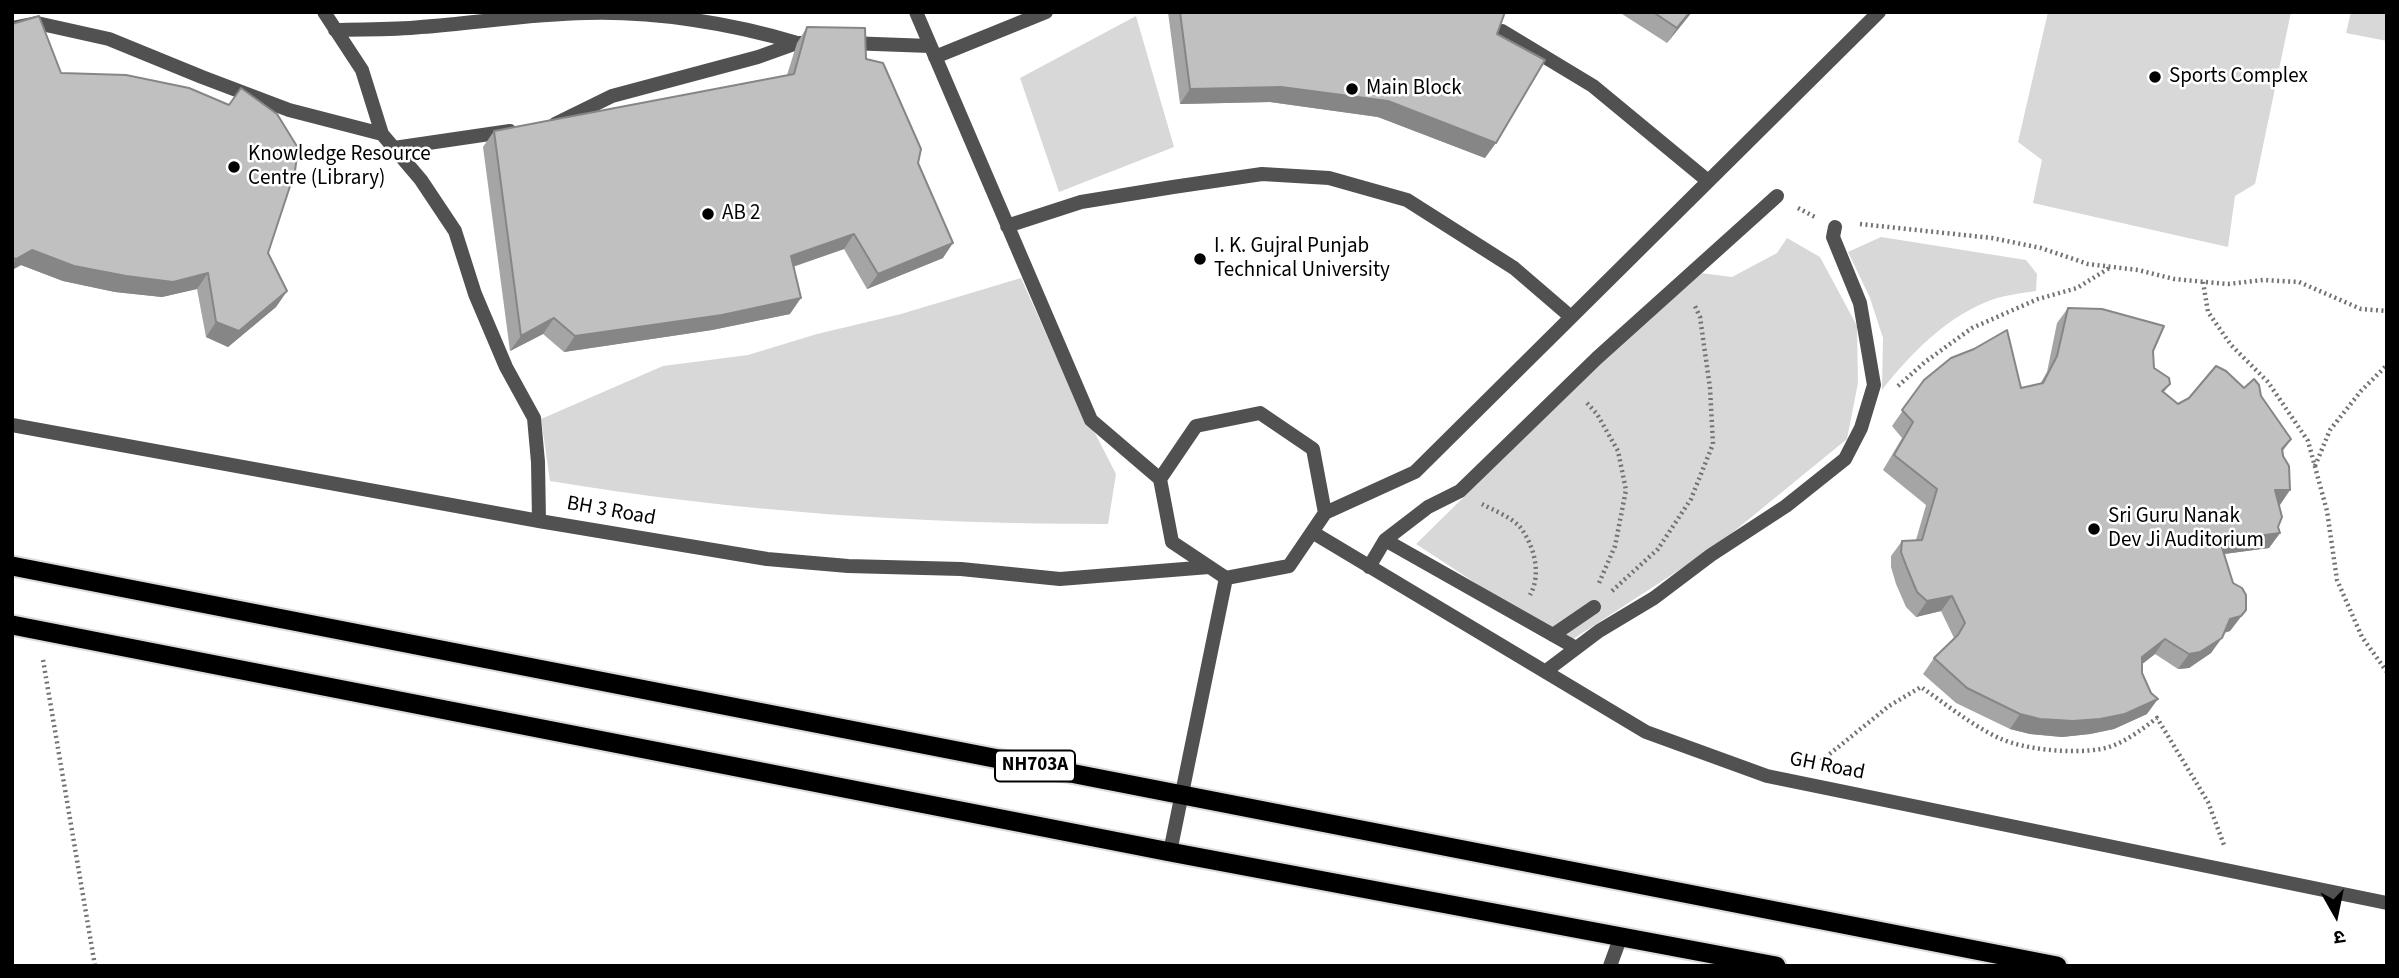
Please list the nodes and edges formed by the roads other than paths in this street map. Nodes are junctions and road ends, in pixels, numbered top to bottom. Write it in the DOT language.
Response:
graph roads {
  1 [pos="324,12"];
  2 [pos="916,12"];
  3 [pos="1046,12"];
  4 [pos="1879,12"];
  5 [pos="12,28"];
  6 [pos="335,30"];
  7 [pos="1502,31"];
  8 [pos="797,43"];
  9 [pos="932,52"];
  10 [pos="382,134"];
  11 [pos="394,148"];
  12 [pos="1708,181"];
  13 [pos="1777,196"];
  14 [pos="1007,226"];
  15 [pos="1835,227"];
  16 [pos="1571,317"];
  17 [pos="12,425"];
  18 [pos="1160,479"];
  19 [pos="1325,513"];
  20 [pos="539,521"];
  21 [pos="1312,533"];
  22 [pos="1385,540"];
  23 [pos="12,566"];
  24 [pos="1209,567"];
  25 [pos="1368,567"];
  26 [pos="1226,578"];
  27 [pos="1594,607"];
  28 [pos="12,625"];
  29 [pos="1553,635"];
  30 [pos="1576,649"];
  31 [pos="1546,671"];
  32 [pos="1182,795"];
  33 [pos="1170,852"];
  34 [pos="2387,903"];
  35 [pos="1621,936"];
  36 [pos="1609,966"];
  37 [pos="1776,966"];
  38 [pos="2057,966"];
  1 -- 6 [label="street"];
  2 -- 9 [label="street"];
  3 -- 9 [label="street"];
  4 -- 12 [label="street"];
  5 -- 10 [label="street"];
  6 -- 8 [label="street"];
  6 -- 10 [label="street"];
  7 -- 12 [label="street"];
  8 -- 9 [label="street"];
  8 -- 11 [label="street"];
  9 -- 14 [label="street"];
  10 -- 11 [label="street"];
  11 -- 20 [label="street"];
  12 -- 16 [label="street"];
  13 -- 22 [label="street"];
  14 -- 16 [label="street"];
  14 -- 18 [label="street"];
  15 -- 30 [label="street"];
  16 -- 19 [label="street"];
  17 -- 20 [label="street, BH 3 Road"];
  18 -- 19 [label="street"];
  18 -- 24 [label="street"];
  19 -- 21 [label="street"];
  20 -- 24 [label="street, BH 3 Road"];
  21 -- 25 [label="street, GH Road"];
  21 -- 26 [label="street"];
  22 -- 25 [label="street"];
  22 -- 29 [label="street"];
  23 -- 32 [label="highway, NH703A"];
  24 -- 26 [label="street"];
  25 -- 31 [label="street, GH Road"];
  26 -- 32 [label="street"];
  27 -- 29 [label="street"];
  28 -- 33 [label="highway"];
  29 -- 30 [label="street"];
  30 -- 31 [label="street"];
  31 -- 34 [label="street, GH Road"];
  32 -- 33 [label="street"];
  32 -- 38 [label="highway, NH703A"];
  33 -- 35 [label="highway"];
  35 -- 36 [label="street"];
  35 -- 37 [label="highway"];
}
